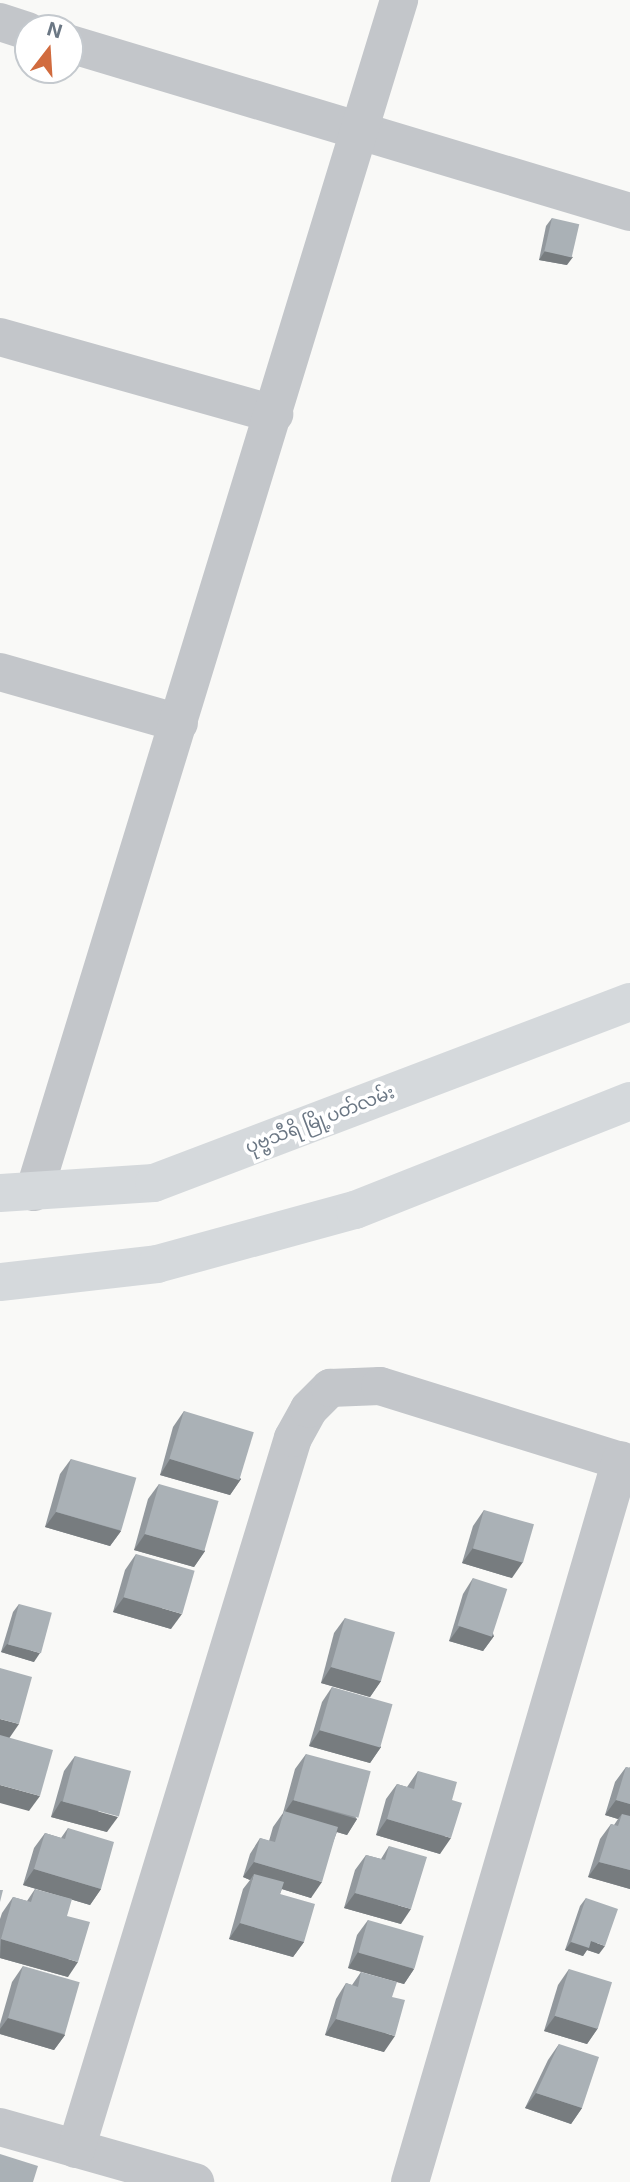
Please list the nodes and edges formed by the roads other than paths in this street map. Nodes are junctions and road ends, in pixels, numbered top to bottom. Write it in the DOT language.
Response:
graph roads {
  1 [pos="399,0"];
  2 [pos="84,48"];
  3 [pos="359,132"];
  4 [pos="630,212"];
  5 [pos="0,337"];
  6 [pos="274,414"];
  7 [pos="0,672"];
  8 [pos="179,723"];
  9 [pos="630,1002"];
  10 [pos="630,1101"];
  11 [pos="17,1192"];
  12 [pos="0,1282"];
  13 [pos="625,1462"];
  14 [pos="0,2127"];
  15 [pos="76,2149"];
  16 [pos="195,2182"];
  17 [pos="410,2182"];
  1 -- 3 [label="street"];
  2 -- 3 [label="street"];
  3 -- 4 [label="street"];
  3 -- 6 [label="street"];
  5 -- 6 [label="street"];
  6 -- 8 [label="street"];
  7 -- 8 [label="street"];
  8 -- 11 [label="street"];
  9 -- 11 [label="main road, ပုဗ္ဗသီရိ မြို့ပတ်လမ်း"];
  10 -- 12 [label="main road"];
  13 -- 15 [label="street"];
  13 -- 17 [label="street"];
  14 -- 15 [label="street"];
  15 -- 16 [label="street"];
}
